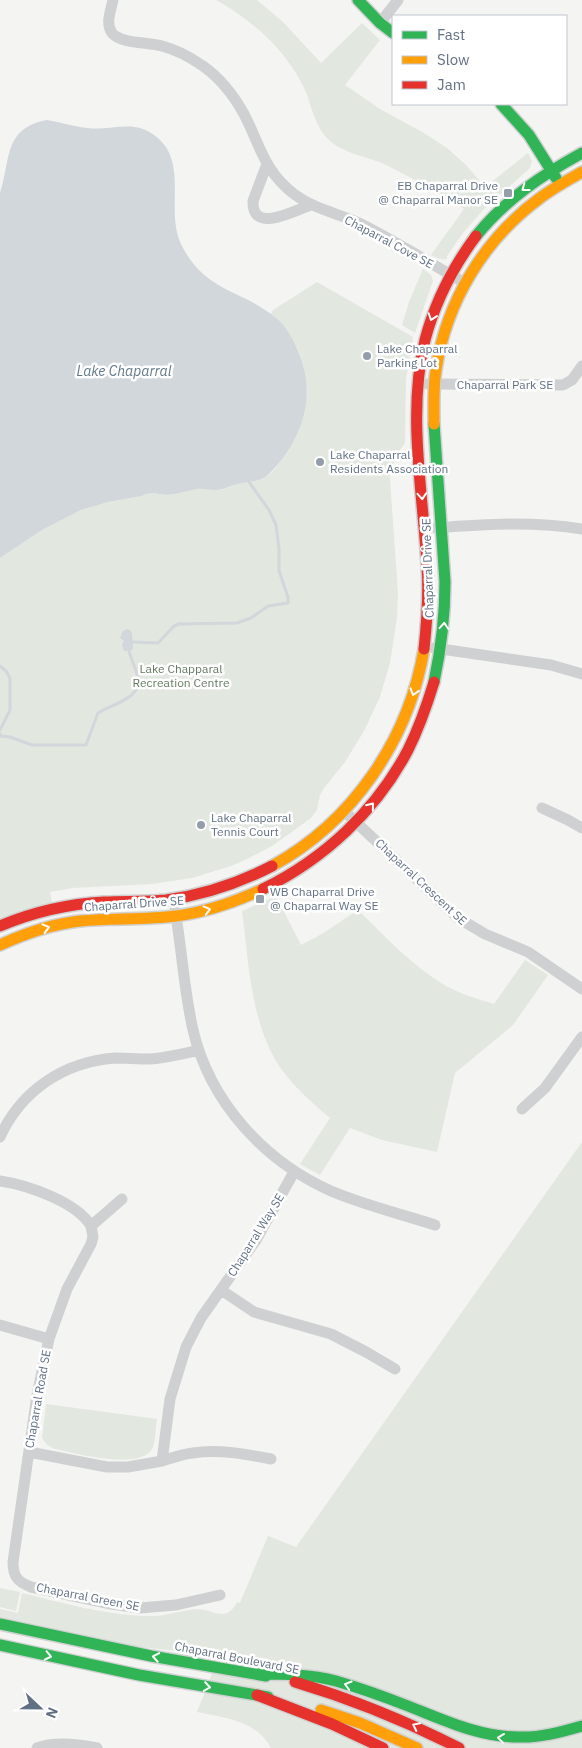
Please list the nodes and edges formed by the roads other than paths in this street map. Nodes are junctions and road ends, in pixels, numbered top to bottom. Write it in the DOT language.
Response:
graph roads {
  1 [pos="113,0"];
  2 [pos="358,0"];
  3 [pos="398,0"];
  4 [pos="380,23"];
  5 [pos="392,32"];
  6 [pos="502,105"];
  7 [pos="582,153"];
  8 [pos="267,164"];
  9 [pos="551,170"];
  10 [pos="582,172"];
  11 [pos="559,184"];
  12 [pos="311,205"];
  13 [pos="450,275"];
  14 [pos="465,283"];
  15 [pos="582,366"];
  16 [pos="418,383"];
  17 [pos="434,384"];
  18 [pos="441,528"];
  19 [pos="424,529"];
  20 [pos="582,529"];
  21 [pos="425,646"];
  22 [pos="442,649"];
  23 [pos="582,674"];
  24 [pos="542,808"];
  25 [pos="344,811"];
  26 [pos="357,822"];
  27 [pos="582,828"];
  28 [pos="173,899"];
  29 [pos="176,916"];
  30 [pos="0,926"];
  31 [pos="0,945"];
  32 [pos="582,989"];
  33 [pos="582,1036"];
  34 [pos="199,1050"];
  35 [pos="522,1110"];
  36 [pos="0,1137"];
  37 [pos="294,1172"];
  38 [pos="0,1181"];
  39 [pos="122,1199"];
  40 [pos="435,1225"];
  41 [pos="91,1226"];
  42 [pos="221,1290"];
  43 [pos="0,1325"];
  44 [pos="49,1339"];
  45 [pos="395,1369"];
  46 [pos="29,1452"];
  47 [pos="271,1459"];
  48 [pos="162,1461"];
  49 [pos="17,1580"];
  50 [pos="220,1595"];
  51 [pos="0,1624"];
  52 [pos="0,1645"];
  53 [pos="256,1674"];
  54 [pos="257,1695"];
  55 [pos="582,1726"];
  56 [pos="37,1748"];
  57 [pos="97,1748"];
  58 [pos="384,1748"];
  59 [pos="417,1748"];
  60 [pos="459,1748"];
  1 -- 8 [label="street, Chaparral Cove SE"];
  2 -- 4 [label="main road"];
  3 -- 4 [label="street"];
  4 -- 5 [label="main road"];
  6 -- 9 [label="main road"];
  7 -- 9 [label="main road, Chaparral Drive SE"];
  8 -- 12 [label="street, Chaparral Cove SE"];
  8 -- 12 [label="street"];
  9 -- 11 [label="main road"];
  9 -- 13 [label="main road, Chaparral Drive SE, one-way"];
  10 -- 11 [label="main road, Chaparral Drive SE"];
  11 -- 14 [label="main road, Chaparral Drive SE"];
  12 -- 13 [label="street, Chaparral Cove SE"];
  13 -- 14 [label="street, Chaparral Cove SE"];
  13 -- 16 [label="main road, Chaparral Drive SE, one-way"];
  14 -- 17 [label="main road, Chaparral Drive SE"];
  15 -- 17 [label="street, Chaparral Park SE"];
  16 -- 17 [label="street, Chaparral Park SE"];
  16 -- 19 [label="main road, Chaparral Drive SE, one-way"];
  17 -- 18 [label="main road, Chaparral Drive SE"];
  18 -- 19 [label="street"];
  18 -- 20 [label="street"];
  22 -- 18 [label="main road, Chaparral Drive SE, one-way"];
  19 -- 21 [label="main road, Chaparral Drive SE"];
  21 -- 22 [label="street"];
  21 -- 25 [label="main road, Chaparral Drive SE, one-way"];
  22 -- 23 [label="street"];
  26 -- 22 [label="main road, Chaparral Drive SE, one-way"];
  24 -- 27 [label="street"];
  25 -- 26 [label="street, Chaparral Crescent SE"];
  25 -- 28 [label="main road, Chaparral Drive SE"];
  29 -- 26 [label="main road, Chaparral Drive SE, one-way"];
  26 -- 32 [label="street, Chaparral Crescent SE"];
  28 -- 29 [label="street"];
  28 -- 30 [label="main road, Chaparral Drive SE"];
  31 -- 29 [label="main road, Chaparral Drive SE, one-way"];
  29 -- 34 [label="street"];
  33 -- 35 [label="street"];
  34 -- 36 [label="street"];
  34 -- 37 [label="street"];
  37 -- 40 [label="street"];
  37 -- 42 [label="street, Chaparral Way SE"];
  38 -- 41 [label="street"];
  39 -- 41 [label="street"];
  41 -- 44 [label="street, Chaparral Road SE"];
  42 -- 45 [label="street"];
  42 -- 48 [label="street, Chaparral Way SE"];
  43 -- 44 [label="street"];
  44 -- 46 [label="street, Chaparral Road SE"];
  46 -- 48 [label="street"];
  46 -- 49 [label="street, Chaparral Road SE"];
  47 -- 48 [label="street"];
  49 -- 50 [label="street, Chaparral Green SE"];
  53 -- 51 [label="main road, Chaparral Boulevard SE, one-way"];
  52 -- 54 [label="main road, one-way"];
  55 -- 53 [label="main road, one-way"];
  60 -- 53 [label="main road, Chaparral Boulevard SE, one-way"];
  54 -- 58 [label="main road"];
  54 -- 59 [label="main road"];
  56 -- 57 [label="street"];
}
